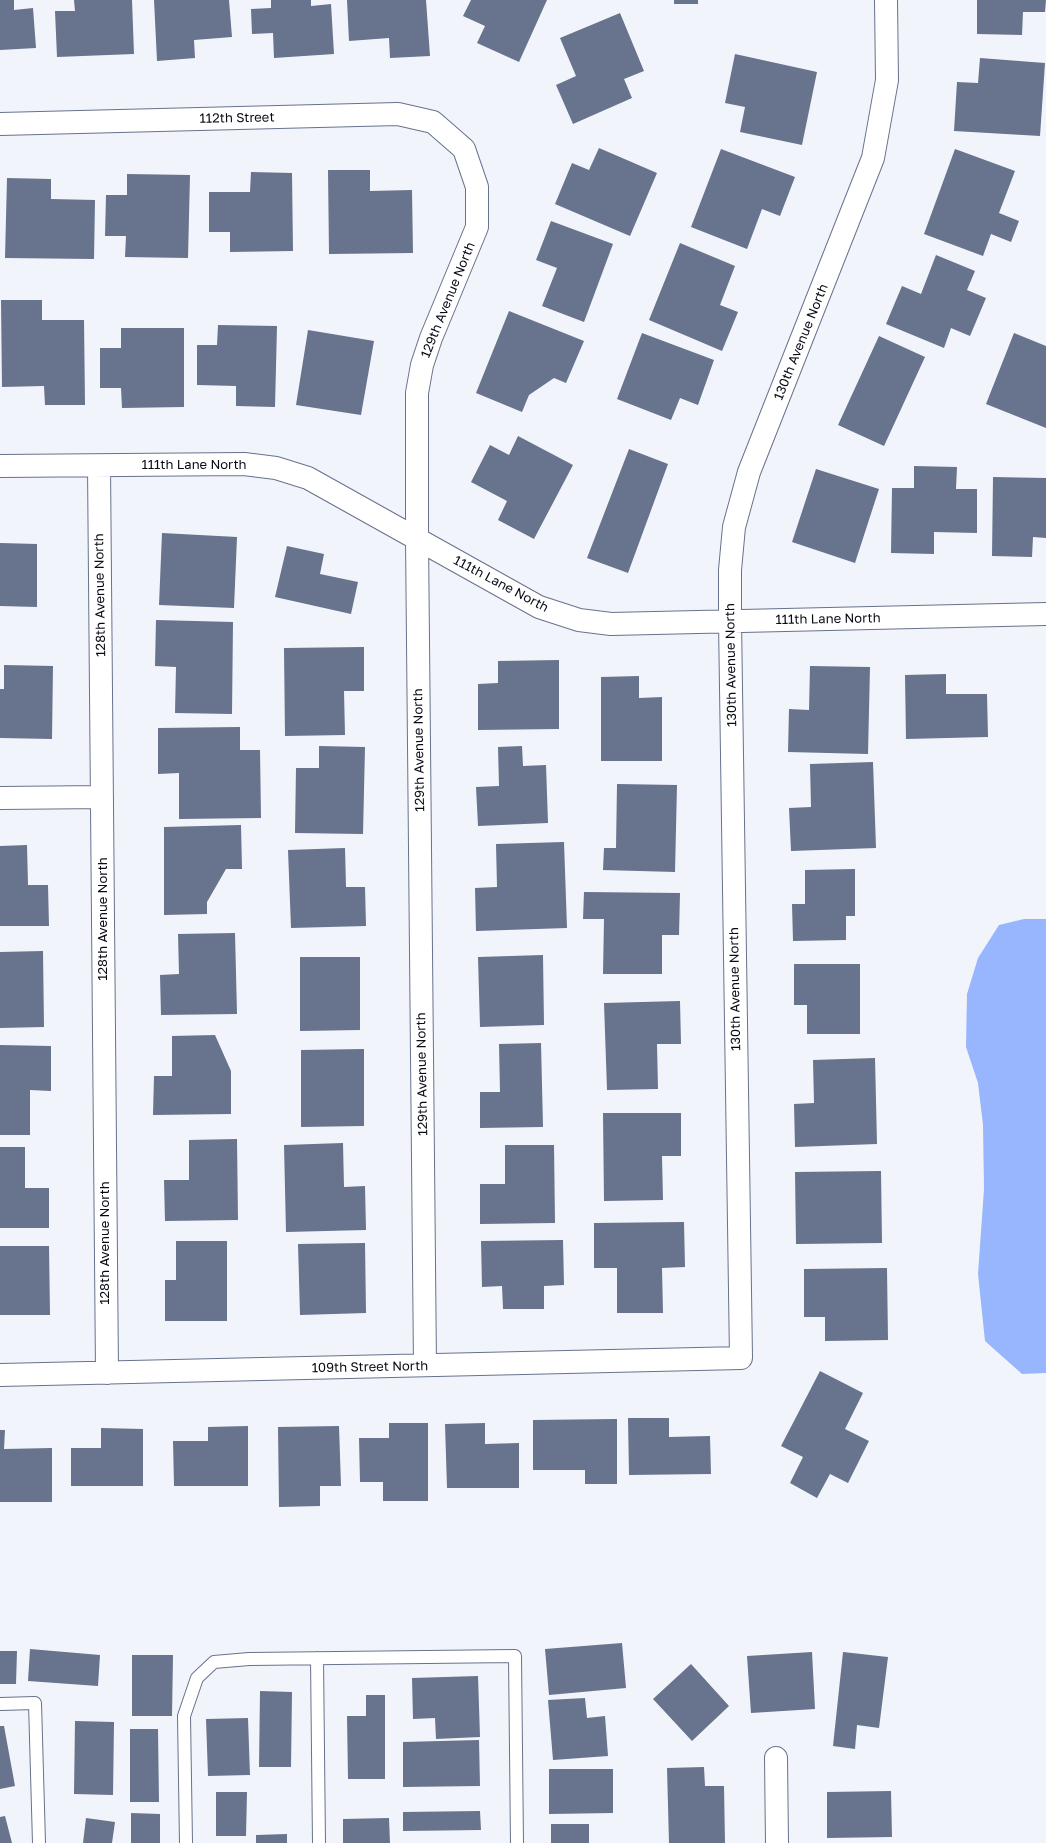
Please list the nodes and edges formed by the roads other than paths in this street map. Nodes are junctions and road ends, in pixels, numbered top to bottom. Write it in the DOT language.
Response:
graph roads {
  1 [pos="886,0"];
  2 [pos="0,124"];
  3 [pos="464,149"];
  4 [pos="0,466"];
  5 [pos="99,466"];
  6 [pos="416,538"];
  7 [pos="1046,614"];
  8 [pos="730,621"];
  9 [pos="102,797"];
  10 [pos="0,798"];
  11 [pos="741,1358"];
  12 [pos="425,1365"];
  13 [pos="107,1372"];
  14 [pos="0,1375"];
  15 [pos="317,1658"];
  16 [pos="0,1704"];
  17 [pos="776,1758"];
  18 [pos="39,1843"];
  19 [pos="186,1843"];
  20 [pos="319,1843"];
  21 [pos="517,1843"];
  22 [pos="777,1843"];
  1 -- 8 [label="street, 130th Avenue North"];
  2 -- 3 [label="street, 112th Street"];
  3 -- 6 [label="street, 129th Avenue North"];
  4 -- 5 [label="street, 111th Lane North"];
  5 -- 6 [label="street, 111th Lane North"];
  5 -- 9 [label="street, 128th Avenue North"];
  6 -- 8 [label="street, 111th Lane North"];
  6 -- 12 [label="street, 129th Avenue North"];
  7 -- 8 [label="street, 111th Lane North"];
  8 -- 11 [label="street, 130th Avenue North"];
  9 -- 10 [label="street"];
  9 -- 13 [label="street, 128th Avenue North"];
  11 -- 12 [label="street, 109th Street North"];
  12 -- 13 [label="street, 109th Street North"];
  13 -- 14 [label="street, 109th Street North"];
  15 -- 19 [label="lane"];
  15 -- 20 [label="lane"];
  15 -- 21 [label="lane"];
  16 -- 18 [label="lane"];
  17 -- 22 [label="street"];
}
